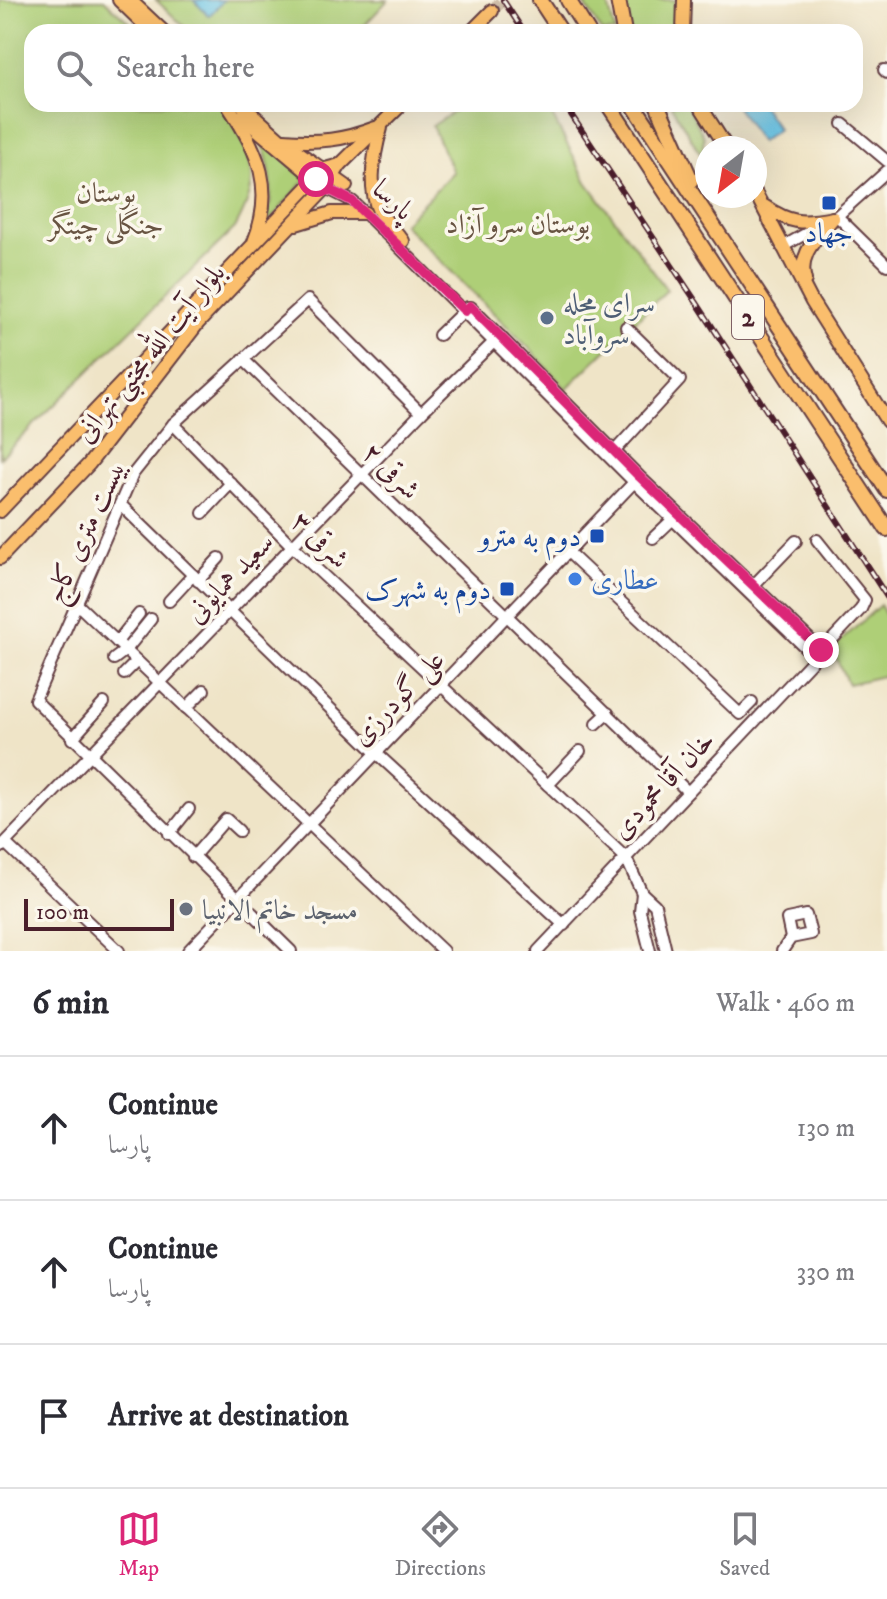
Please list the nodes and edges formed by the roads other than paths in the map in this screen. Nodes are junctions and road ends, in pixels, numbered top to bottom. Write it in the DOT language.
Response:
graph roads {
  1 [pos="119,0"];
  2 [pos="130,0"];
  3 [pos="540,0"];
  4 [pos="568,0"];
  5 [pos="618,0"];
  6 [pos="684,0"];
  7 [pos="492,11"];
  8 [pos="144,24"];
  9 [pos="156,24"];
  10 [pos="479,24"];
  11 [pos="556,24"];
  12 [pos="583,24"];
  13 [pos="622,24"];
  14 [pos="683,24"];
  15 [pos="236,112"];
  16 [pos="241,112"];
  17 [pos="242,112"];
  18 [pos="394,112"];
  19 [pos="613,112"];
  20 [pos="638,112"];
  21 [pos="661,112"];
  22 [pos="704,112"];
  23 [pos="843,124"];
  24 [pos="382,125"];
  25 [pos="719,136"];
  26 [pos="281,140"];
  27 [pos="887,161"];
  28 [pos="887,171"];
  29 [pos="328,176"];
  30 [pos="346,186"];
  31 [pos="695,189"];
  32 [pos="695,196"];
  33 [pos="703,208"];
  34 [pos="765,208"];
  35 [pos="767,208"];
  36 [pos="365,213"];
  37 [pos="835,217"];
  38 [pos="286,229"];
  39 [pos="403,241"];
  40 [pos="782,247"];
  41 [pos="250,250"];
  42 [pos="887,265"];
  43 [pos="812,302"];
  44 [pos="467,308"];
  45 [pos="626,327"];
  46 [pos="439,335"];
  47 [pos="497,339"];
  48 [pos="243,359"];
  49 [pos="421,413"];
  50 [pos="886,417"];
  51 [pos="173,424"];
  52 [pos="612,454"];
  53 [pos="362,474"];
  54 [pos="637,479"];
  55 [pos="231,483"];
  56 [pos="887,490"];
  57 [pos="120,504"];
  58 [pos="0,511"];
  59 [pos="203,513"];
  60 [pos="673,519"];
  61 [pos="887,529"];
  62 [pos="653,538"];
  63 [pos="817,540"];
  64 [pos="796,541"];
  65 [pos="292,546"];
  66 [pos="568,552"];
  67 [pos="0,558"];
  68 [pos="219,558"];
  69 [pos="195,578"];
  70 [pos="750,588"];
  71 [pos="169,601"];
  72 [pos="77,604"];
  73 [pos="229,611"];
  74 [pos="139,614"];
  75 [pos="508,615"];
  76 [pos="151,619"];
  77 [pos="117,642"];
  78 [pos="126,650"];
  79 [pos="818,654"];
  80 [pos="114,659"];
  81 [pos="137,661"];
  82 [pos="124,674"];
  83 [pos="160,683"];
  84 [pos="441,685"];
  85 [pos="204,690"];
  86 [pos="752,702"];
  87 [pos="104,703"];
  88 [pos="186,708"];
  89 [pos="608,713"];
  90 [pos="596,724"];
  91 [pos="72,739"];
  92 [pos="580,751"];
  93 [pos="376,753"];
  94 [pos="89,756"];
  95 [pos="548,785"];
  96 [pos="688,792"];
  97 [pos="189,809"];
  98 [pos="308,825"];
  99 [pos="239,831"];
  100 [pos="169,834"];
  101 [pos="3,846"];
  102 [pos="193,857"];
  103 [pos="626,858"];
  104 [pos="642,893"];
  105 [pos="237,900"];
  106 [pos="564,925"];
  107 [pos="791,938"];
  108 [pos="119,951"];
  109 [pos="188,951"];
  110 [pos="291,951"];
  111 [pos="443,951"];
  112 [pos="538,951"];
  113 [pos="650,951"];
  114 [pos="666,951"];
  115 [pos="782,951"];
  1 -- 8 [label="main road"];
  2 -- 9 [label="main road"];
  3 -- 11 [label="highway"];
  4 -- 12 [label="highway"];
  5 -- 13 [label="highway"];
  6 -- 14 [label="main road"];
  7 -- 10 [label="main road"];
  15 -- 41 [label="main road"];
  16 -- 29 [label="main road"];
  17 -- 26 [label="main road"];
  18 -- 24 [label="main road"];
  19 -- 61 [label="highway, 2"];
  20 -- 32 [label="highway, 2"];
  21 -- 31 [label="highway"];
  22 -- 25 [label="main road"];
  23 -- 27 [label="street"];
  24 -- 26 [label="main road"];
  24 -- 29 [label="main road"];
  24 -- 39 [label="main road"];
  26 -- 29 [label="main road"];
  28 -- 37 [label="street"];
  29 -- 30 [label="main road"];
  29 -- 36 [label="street, پارسا"];
  29 -- 38 [label="main road, بلوار آیت الله مجتبی تهرانی"];
  29 -- 41 [label="main road, بلوار آیت الله مجتبی تهرانی"];
  30 -- 39 [label="street, پارسا"];
  33 -- 56 [label="highway, 2"];
  34 -- 40 [label="main road"];
  35 -- 37 [label="main road"];
  36 -- 38 [label="main road"];
  36 -- 44 [label="street, پارسا"];
  37 -- 40 [label="street"];
  37 -- 42 [label="street"];
  37 -- 43 [label="main road"];
  38 -- 67 [label="main road, بلوار آیت الله مجتبی تهرانی"];
  39 -- 44 [label="street, پارسا"];
  40 -- 43 [label="main road"];
  41 -- 58 [label="main road, بلوار آیت الله مجتبی تهرانی"];
  43 -- 50 [label="main road"];
  44 -- 46 [label="street"];
  44 -- 47 [label="street, پارسا"];
  45 -- 52 [label="street"];
  47 -- 49 [label="street, سعید همایونی"];
  47 -- 52 [label="street, پارسا"];
  48 -- 49 [label="street, بیست متری کاج"];
  48 -- 51 [label="street, بیست متری کاج"];
  48 -- 53 [label="street, ۲ شرقی"];
  49 -- 53 [label="street, سعید همایونی"];
  51 -- 55 [label="street, ۳ شرقی"];
  51 -- 57 [label="street, بیست متری کاج"];
  52 -- 54 [label="street, پارسا"];
  53 -- 65 [label="street, سعید همایونی"];
  53 -- 75 [label="street, ۲ شرقی"];
  54 -- 60 [label="street, پارسا"];
  54 -- 66 [label="street, علی گودرزی"];
  54 -- 70 [label="street, پارسا"];
  55 -- 59 [label="street"];
  55 -- 65 [label="street, ۳ شرقی"];
  57 -- 69 [label="street"];
  57 -- 72 [label="street, بیست متری کاج"];
  60 -- 62 [label="street"];
  60 -- 70 [label="street, پارسا"];
  63 -- 79 [label="street, خان آقا محمودی"];
  64 -- 70 [label="street"];
  65 -- 73 [label="street, سعید همایونی"];
  65 -- 84 [label="street, ۳ شرقی"];
  66 -- 75 [label="street, علی گودرزی"];
  66 -- 86 [label="street"];
  68 -- 69 [label="street"];
  69 -- 71 [label="street"];
  69 -- 73 [label="street"];
  70 -- 79 [label="street, پارسا"];
  72 -- 77 [label="street"];
  72 -- 91 [label="street, بیست متری کاج"];
  73 -- 83 [label="street, سعید همایونی"];
  73 -- 93 [label="street"];
  74 -- 77 [label="street"];
  75 -- 84 [label="street, علی گودرزی"];
  75 -- 89 [label="street, ۲ شرقی"];
  76 -- 78 [label="street"];
  77 -- 78 [label="street"];
  78 -- 80 [label="street"];
  78 -- 81 [label="street"];
  79 -- 96 [label="street, خان آقا محمودی"];
  81 -- 82 [label="street"];
  81 -- 83 [label="street"];
  83 -- 88 [label="street"];
  83 -- 94 [label="street, سعید همایونی"];
  84 -- 93 [label="street, علی گودرزی"];
  84 -- 95 [label="street, ۳ شرقی"];
  85 -- 88 [label="street"];
  87 -- 91 [label="street"];
  88 -- 98 [label="street"];
  89 -- 90 [label="street"];
  89 -- 96 [label="street, ۲ شرقی"];
  91 -- 94 [label="street"];
  92 -- 95 [label="street"];
  93 -- 98 [label="street, علی گودرزی"];
  93 -- 106 [label="street"];
  94 -- 100 [label="street"];
  94 -- 101 [label="street, سعید همایونی"];
  95 -- 103 [label="street, ۳ شرقی"];
  96 -- 103 [label="street, خان آقا محمودی"];
  97 -- 100 [label="street"];
  98 -- 105 [label="street, علی گودرزی"];
  98 -- 111 [label="street"];
  99 -- 102 [label="street"];
  100 -- 102 [label="street"];
  101 -- 108 [label="street"];
  102 -- 105 [label="street"];
  103 -- 104 [label="street"];
  103 -- 106 [label="street, خان آقا محمودی"];
  104 -- 113 [label="street"];
  104 -- 114 [label="street"];
  105 -- 109 [label="street, علی گودرزی"];
  105 -- 110 [label="street"];
  106 -- 112 [label="street, خان آقا محمودی"];
  107 -- 115 [label="street"];
}
